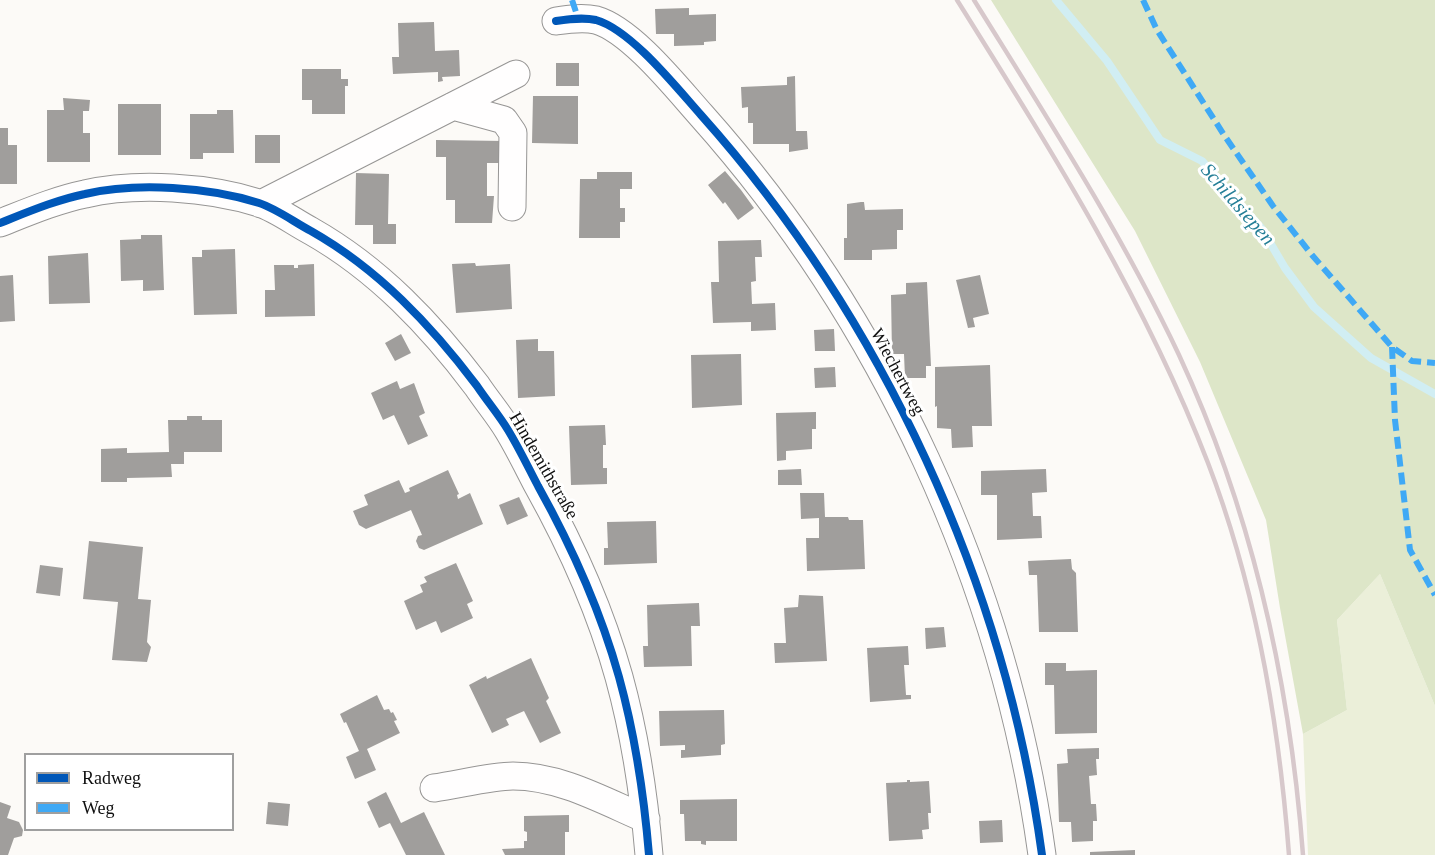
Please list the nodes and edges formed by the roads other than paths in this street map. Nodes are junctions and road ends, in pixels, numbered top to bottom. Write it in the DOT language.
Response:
graph roads {
  1 [pos="556,21"];
  2 [pos="516,74"];
  3 [pos="453,106"];
  4 [pos="261,204"];
  5 [pos="512,207"];
  6 [pos="0,223"];
  7 [pos="434,788"];
  8 [pos="646,819"];
  9 [pos="649,855"];
  10 [pos="1042,855"];
  1 -- 10 [label="street, Wiechertweg"];
  2 -- 3 [label="street"];
  3 -- 4 [label="street"];
  3 -- 5 [label="street"];
  4 -- 6 [label="street, Hindemithstraße"];
  4 -- 8 [label="street, Hindemithstraße"];
  7 -- 8 [label="street"];
  8 -- 9 [label="street, Hindemithstraße"];
}
